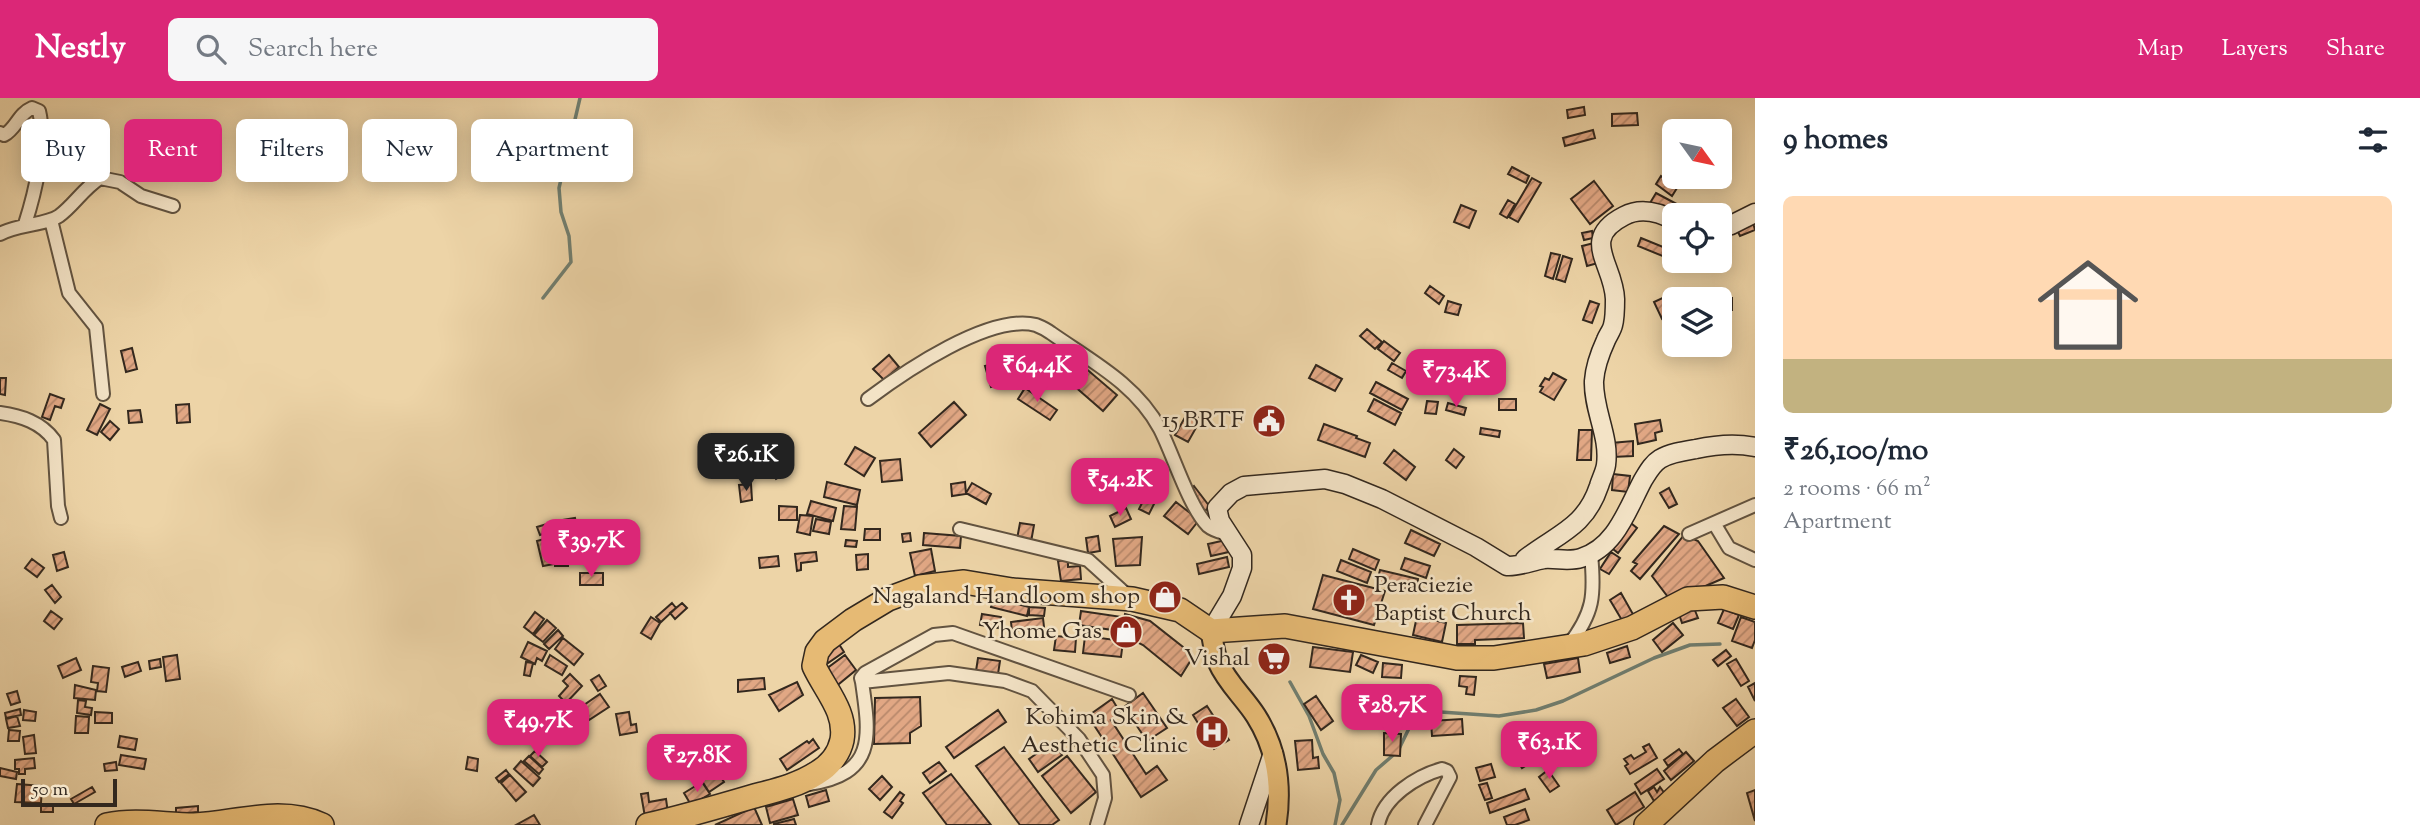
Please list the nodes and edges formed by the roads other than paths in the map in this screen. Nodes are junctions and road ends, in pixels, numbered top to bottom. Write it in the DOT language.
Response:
graph roads {
  1 [pos="0,133"];
  2 [pos="173,206"];
  3 [pos="1755,213"];
  4 [pos="1662,216"];
  5 [pos="51,220"];
  6 [pos="1732,223"];
  7 [pos="25,224"];
  8 [pos="0,234"];
  9 [pos="103,394"];
  10 [pos="868,399"];
  11 [pos="0,413"];
  12 [pos="1755,447"];
  13 [pos="1755,505"];
  14 [pos="61,518"];
  15 [pos="1714,523"];
  16 [pos="960,529"];
  17 [pos="1228,534"];
  18 [pos="1689,534"];
  19 [pos="1591,554"];
  20 [pos="1755,560"];
  21 [pos="1520,564"];
  22 [pos="1132,599"];
  23 [pos="1755,607"];
  24 [pos="1210,631"];
  25 [pos="1567,647"];
  26 [pos="862,682"];
  27 [pos="1129,695"];
  28 [pos="1755,731"];
  29 [pos="1273,753"];
  30 [pos="789,786"];
  31 [pos="158,824"];
  32 [pos="107,825"];
  33 [pos="322,825"];
  34 [pos="648,825"];
  35 [pos="1097,825"];
  36 [pos="1249,825"];
  37 [pos="1276,825"];
  38 [pos="1378,825"];
  39 [pos="1425,825"];
  40 [pos="1646,825"];
  1 -- 7 [label="street"];
  2 -- 5 [label="street"];
  3 -- 6 [label="street"];
  4 -- 21 [label="street"];
  5 -- 7 [label="street"];
  5 -- 9 [label="street"];
  7 -- 8 [label="street"];
  10 -- 17 [label="street"];
  11 -- 14 [label="street"];
  12 -- 19 [label="street"];
  13 -- 15 [label="street"];
  15 -- 18 [label="street"];
  15 -- 20 [label="street"];
  16 -- 22 [label="street"];
  17 -- 21 [label="street"];
  17 -- 24 [label="street"];
  19 -- 21 [label="street"];
  19 -- 25 [label="street"];
  22 -- 24 [label="highway"];
  22 -- 30 [label="highway"];
  23 -- 25 [label="highway"];
  24 -- 25 [label="highway"];
  24 -- 29 [label="main road"];
  26 -- 27 [label="street"];
  26 -- 30 [label="street"];
  26 -- 35 [label="street"];
  28 -- 40 [label="highway"];
  29 -- 36 [label="street"];
  29 -- 37 [label="main road"];
  30 -- 34 [label="highway"];
  31 -- 32 [label="highway"];
  31 -- 33 [label="highway"];
  38 -- 39 [label="street"];
}
